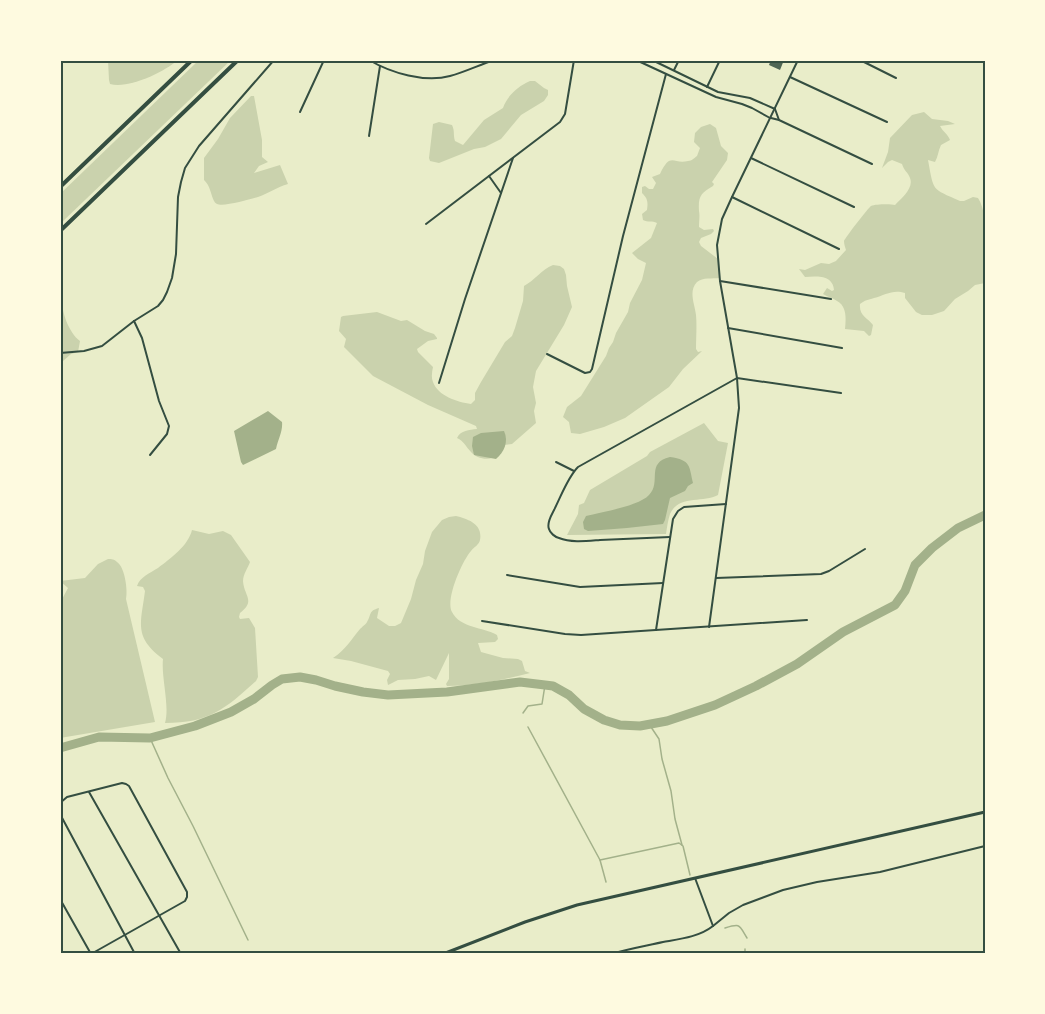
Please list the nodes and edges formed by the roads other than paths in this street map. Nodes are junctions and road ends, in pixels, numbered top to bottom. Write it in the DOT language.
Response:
graph roads {
  1 [pos="192,60"];
  2 [pos="238,60"];
  3 [pos="274,60"];
  4 [pos="324,60"];
  5 [pos="369,60"];
  6 [pos="494,60"];
  7 [pos="574,60"];
  8 [pos="637,60"];
  9 [pos="652,60"];
  10 [pos="678,60"];
  11 [pos="720,60"];
  12 [pos="798,60"];
  13 [pos="860,60"];
  14 [pos="380,66"];
  15 [pos="674,70"];
  16 [pos="666,74"];
  17 [pos="790,77"];
  18 [pos="896,78"];
  19 [pos="707,87"];
  20 [pos="775,110"];
  21 [pos="300,112"];
  22 [pos="770,118"];
  23 [pos="779,120"];
  24 [pos="887,122"];
  25 [pos="369,136"];
  26 [pos="513,158"];
  27 [pos="751,158"];
  28 [pos="872,164"];
  29 [pos="489,176"];
  30 [pos="60,187"];
  31 [pos="501,193"];
  32 [pos="732,197"];
  33 [pos="854,207"];
  34 [pos="426,224"];
  35 [pos="60,231"];
  36 [pos="839,249"];
  37 [pos="720,281"];
  38 [pos="831,299"];
  39 [pos="134,321"];
  40 [pos="728,328"];
  41 [pos="842,348"];
  42 [pos="60,353"];
  43 [pos="547,354"];
  44 [pos="737,378"];
  45 [pos="439,383"];
  46 [pos="841,393"];
  47 [pos="150,454"];
  48 [pos="556,462"];
  49 [pos="574,471"];
  50 [pos="726,504"];
  51 [pos="670,537"];
  52 [pos="865,549"];
  53 [pos="507,575"];
  54 [pos="716,578"];
  55 [pos="663,583"];
  56 [pos="807,620"];
  57 [pos="482,621"];
  58 [pos="710,627"];
  59 [pos="657,630"];
  60 [pos="88,792"];
  61 [pos="60,803"];
  62 [pos="985,812"];
  63 [pos="60,814"];
  64 [pos="985,846"];
  65 [pos="695,878"];
  66 [pos="60,899"];
  67 [pos="159,916"];
  68 [pos="713,926"];
  69 [pos="124,936"];
  70 [pos="91,954"];
  71 [pos="135,954"];
  72 [pos="181,954"];
  73 [pos="442,954"];
  74 [pos="611,954"];
  1 -- 30 [label="highway"];
  2 -- 35 [label="highway"];
  3 -- 39 [label="street"];
  4 -- 21 [label="street"];
  5 -- 14 [label="street"];
  6 -- 14 [label="street"];
  7 -- 26 [label="street"];
  8 -- 16 [label="street"];
  9 -- 15 [label="street"];
  10 -- 15 [label="street"];
  11 -- 19 [label="street"];
  12 -- 17 [label="street"];
  13 -- 18 [label="street"];
  14 -- 25 [label="street"];
  15 -- 19 [label="street"];
  16 -- 22 [label="street"];
  16 -- 43 [label="street"];
  17 -- 20 [label="street"];
  17 -- 24 [label="street"];
  19 -- 20 [label="street"];
  20 -- 22 [label="street"];
  20 -- 23 [label="street"];
  22 -- 23 [label="street"];
  22 -- 27 [label="street"];
  23 -- 28 [label="street"];
  26 -- 29 [label="street"];
  26 -- 31 [label="street"];
  27 -- 32 [label="street"];
  27 -- 33 [label="street"];
  29 -- 31 [label="street"];
  29 -- 34 [label="street"];
  31 -- 45 [label="street"];
  32 -- 36 [label="street"];
  32 -- 37 [label="street"];
  37 -- 38 [label="street"];
  37 -- 40 [label="street"];
  39 -- 42 [label="street"];
  39 -- 47 [label="street"];
  40 -- 41 [label="street"];
  40 -- 44 [label="street"];
  44 -- 46 [label="street"];
  44 -- 49 [label="street"];
  44 -- 50 [label="street"];
  48 -- 49 [label="street"];
  49 -- 51 [label="street"];
  50 -- 51 [label="street"];
  50 -- 54 [label="street"];
  51 -- 55 [label="street"];
  52 -- 54 [label="street"];
  53 -- 55 [label="street"];
  54 -- 58 [label="street"];
  55 -- 59 [label="street"];
  56 -- 58 [label="street"];
  57 -- 59 [label="street"];
  58 -- 59 [label="street"];
  60 -- 61 [label="street"];
  60 -- 67 [label="street"];
  60 -- 67 [label="street"];
  62 -- 65 [label="main road"];
  63 -- 69 [label="street"];
  64 -- 68 [label="street"];
  65 -- 68 [label="street"];
  65 -- 73 [label="main road"];
  66 -- 70 [label="street"];
  67 -- 69 [label="street"];
  67 -- 72 [label="street"];
  68 -- 74 [label="street"];
  69 -- 70 [label="street"];
  69 -- 71 [label="street"];
}
